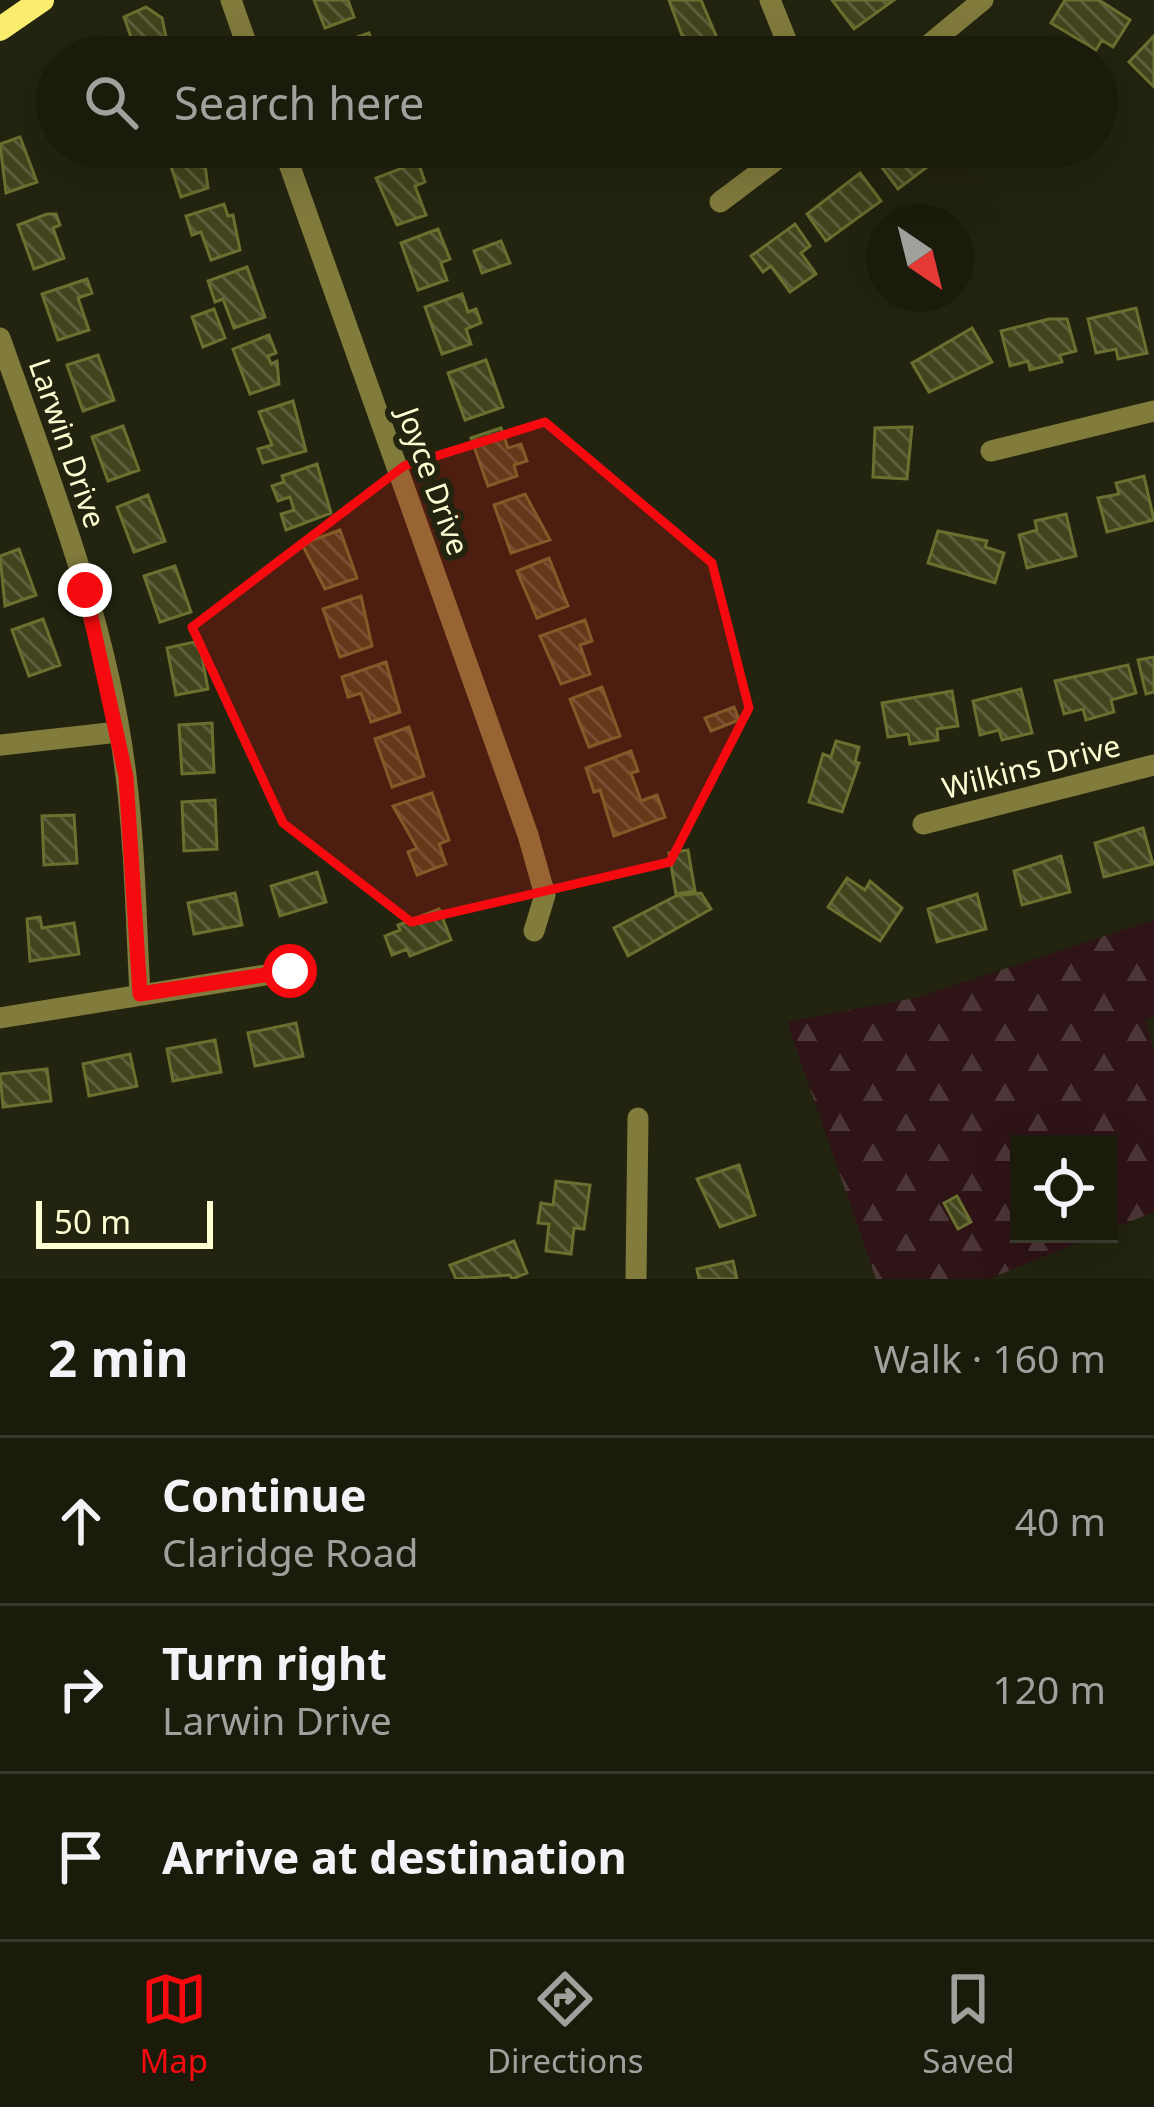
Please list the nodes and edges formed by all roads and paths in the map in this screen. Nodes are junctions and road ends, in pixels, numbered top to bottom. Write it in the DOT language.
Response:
graph roads {
  1 [pos="42,0"];
  2 [pos="231,0"];
  3 [pos="770,0"];
  4 [pos="983,0"];
  5 [pos="0,29"];
  6 [pos="244,36"];
  7 [pos="785,36"];
  8 [pos="939,36"];
  9 [pos="290,168"];
  10 [pos="765,168"];
  11 [pos="720,202"];
  12 [pos="0,338"];
  13 [pos="8,387"];
  14 [pos="1154,411"];
  15 [pos="991,451"];
  16 [pos="118,732"];
  17 [pos="1,746"];
  18 [pos="1154,765"];
  19 [pos="923,824"];
  20 [pos="534,931"];
  21 [pos="290,971"];
  22 [pos="140,994"];
  23 [pos="0,1018"];
  24 [pos="638,1118"];
  25 [pos="632,1277"];
  1 -- 5 [label="main road"];
  2 -- 6 [label="street"];
  3 -- 7 [label="street"];
  4 -- 8 [label="street"];
  9 -- 20 [label="street, Joyce Drive"];
  10 -- 11 [label="street"];
  12 -- 13 [label="street, Larwin Drive"];
  13 -- 16 [label="street, Larwin Drive"];
  14 -- 15 [label="street"];
  16 -- 17 [label="street"];
  16 -- 22 [label="street, Larwin Drive"];
  18 -- 19 [label="street, Wilkins Drive"];
  21 -- 22 [label="street"];
  22 -- 23 [label="street"];
  24 -- 25 [label="street"];
}
